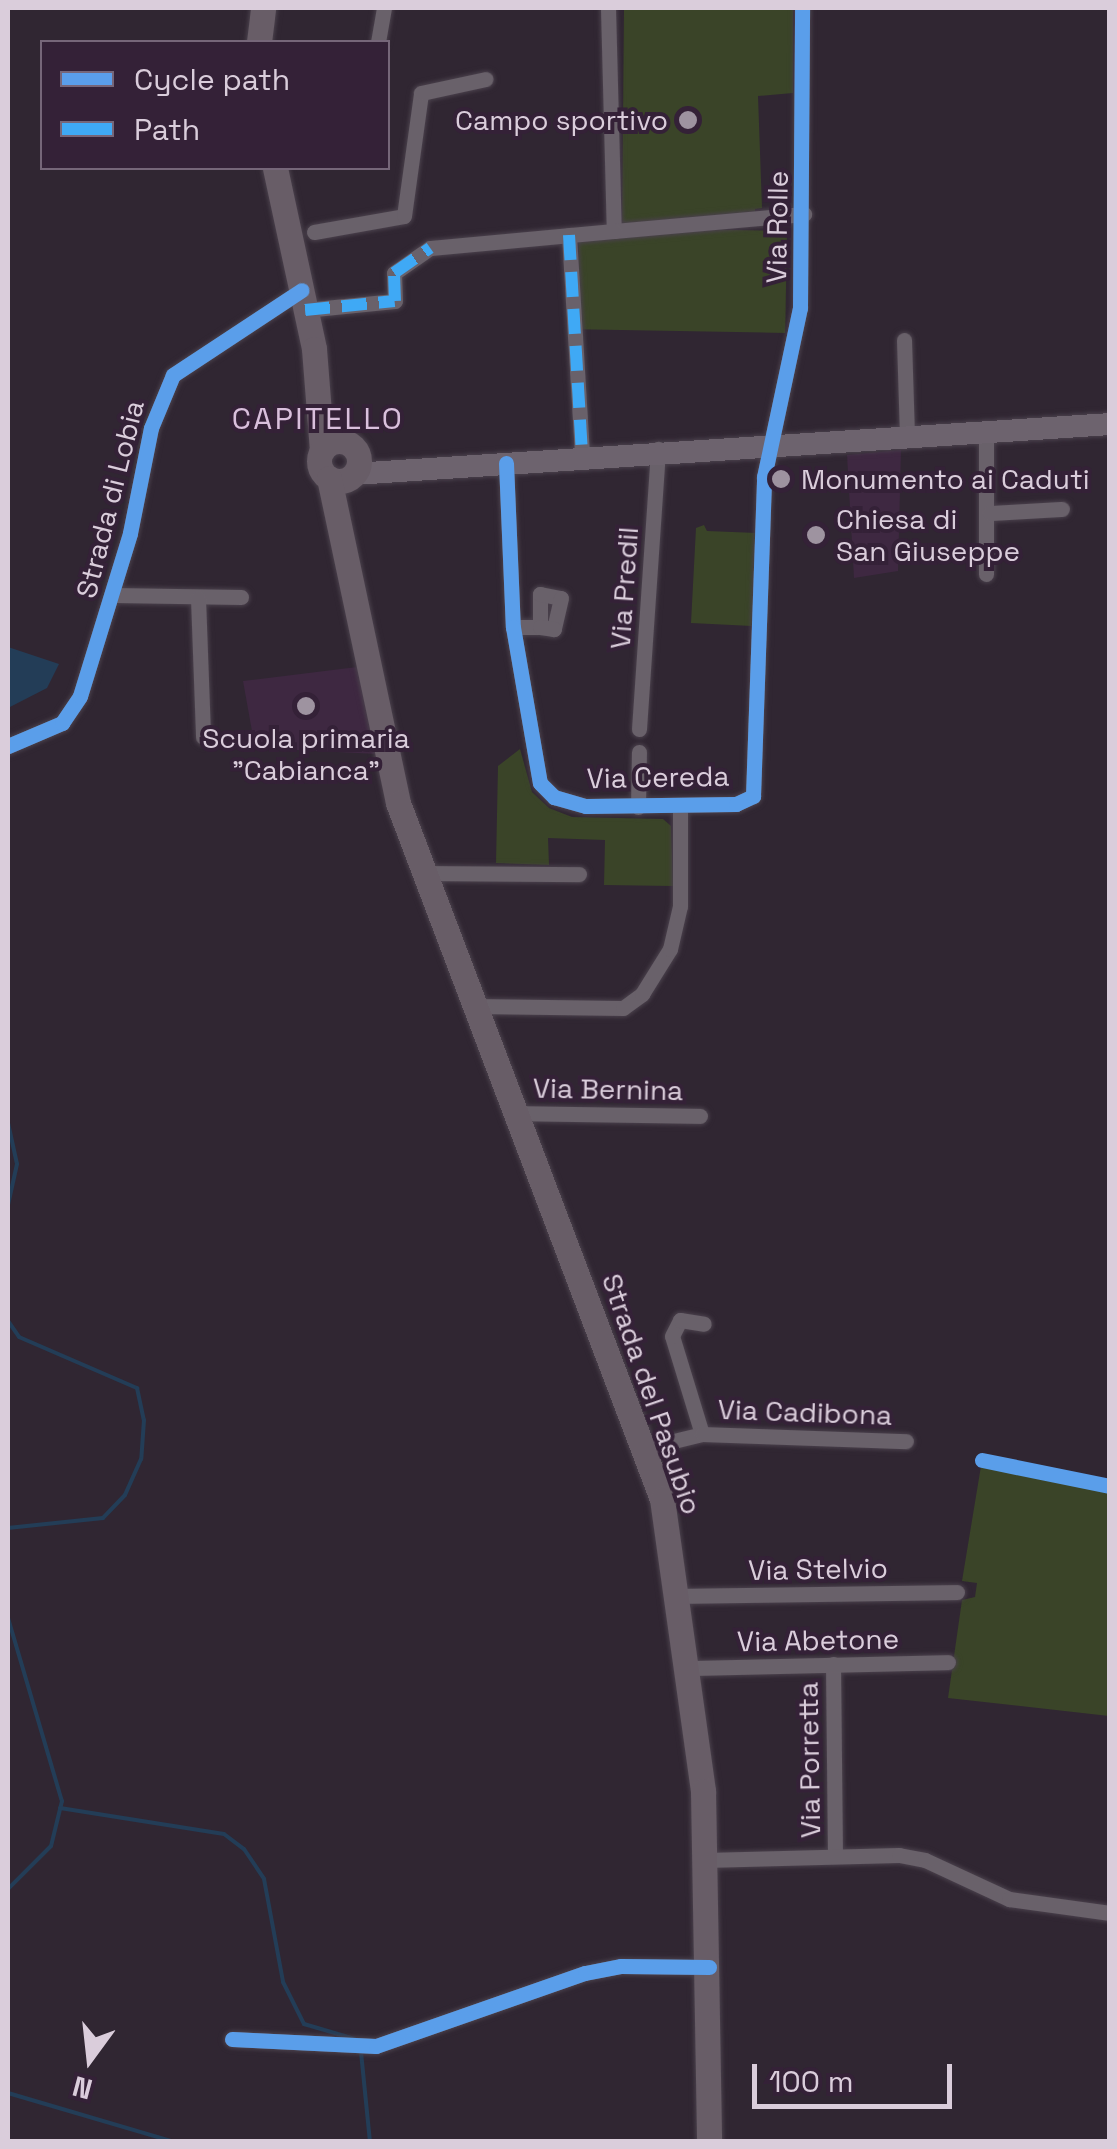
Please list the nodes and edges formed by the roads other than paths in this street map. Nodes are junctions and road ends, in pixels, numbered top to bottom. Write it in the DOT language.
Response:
graph roads {
  1 [pos="263,8"];
  2 [pos="384,8"];
  3 [pos="608,8"];
  4 [pos="802,8"];
  5 [pos="260,40"];
  6 [pos="378,40"];
  7 [pos="486,80"];
  8 [pos="277,170"];
  9 [pos="804,214"];
  10 [pos="614,231"];
  11 [pos="302,234"];
  12 [pos="569,235"];
  13 [pos="303,300"];
  14 [pos="904,340"];
  15 [pos="314,349"];
  16 [pos="1110,424"];
  17 [pos="986,433"];
  18 [pos="907,436"];
  19 [pos="772,444"];
  20 [pos="658,449"];
  21 [pos="582,457"];
  22 [pos="506,463"];
  23 [pos="348,465"];
  24 [pos="1062,509"];
  25 [pos="990,512"];
  26 [pos="986,574"];
  27 [pos="113,595"];
  28 [pos="241,597"];
  29 [pos="198,598"];
  30 [pos="513,626"];
  31 [pos="540,627"];
  32 [pos="639,730"];
  33 [pos="202,737"];
  34 [pos="8,746"];
  35 [pos="639,752"];
  36 [pos="680,806"];
  37 [pos="638,808"];
  38 [pos="423,873"];
  39 [pos="579,874"];
  40 [pos="474,1006"];
  41 [pos="515,1113"];
  42 [pos="700,1116"];
  43 [pos="704,1324"];
  44 [pos="702,1434"];
  45 [pos="906,1441"];
  46 [pos="645,1448"];
  47 [pos="957,1592"];
  48 [pos="680,1596"];
  49 [pos="948,1662"];
  50 [pos="833,1664"];
  51 [pos="689,1668"];
  52 [pos="835,1856"];
  53 [pos="706,1860"];
  54 [pos="1110,1913"];
  55 [pos="709,1967"];
  56 [pos="232,2039"];
  57 [pos="709,2142"];
  1 -- 5 [label="main road"];
  2 -- 6 [label="street"];
  3 -- 10 [label="street"];
  4 -- 9 [label="street, Via Rolle"];
  7 -- 11 [label="street"];
  8 -- 11 [label="main road"];
  9 -- 10 [label="street, Via Rolle"];
  9 -- 19 [label="street, Via Rolle"];
  10 -- 12 [label="street, Via Rolle"];
  11 -- 13 [label="main road"];
  12 -- 13 [label="street, Via Rolle"];
  12 -- 21 [label="street"];
  13 -- 15 [label="main road"];
  13 -- 27 [label="street, Strada di Lobia"];
  14 -- 18 [label="street"];
  15 -- 23 [label="main road, Strada del Pasubio"];
  15 -- 23 [label="main road"];
  16 -- 17 [label="street"];
  17 -- 18 [label="street"];
  17 -- 25 [label="street"];
  18 -- 19 [label="street"];
  19 -- 20 [label="street"];
  19 -- 36 [label="street, Via Cereda"];
  20 -- 21 [label="street"];
  20 -- 32 [label="street, Via Predil"];
  21 -- 22 [label="street"];
  22 -- 23 [label="street"];
  22 -- 30 [label="street, Via Cereda"];
  23 -- 38 [label="main road, Strada del Pasubio"];
  24 -- 25 [label="street"];
  25 -- 26 [label="street"];
  27 -- 29 [label="street"];
  27 -- 34 [label="street, Strada di Lobia"];
  28 -- 29 [label="street"];
  29 -- 33 [label="street"];
  30 -- 31 [label="street"];
  30 -- 37 [label="street, Via Cereda"];
  35 -- 37 [label="street"];
  36 -- 37 [label="street, Via Cereda"];
  36 -- 40 [label="street"];
  38 -- 39 [label="street"];
  38 -- 40 [label="main road, Strada del Pasubio"];
  40 -- 41 [label="main road, Strada del Pasubio"];
  41 -- 42 [label="street, Via Bernina"];
  41 -- 46 [label="main road, Strada del Pasubio"];
  43 -- 44 [label="street, Via Cadibona"];
  44 -- 45 [label="street, Via Cadibona"];
  44 -- 46 [label="street, Via Cadibona"];
  46 -- 48 [label="main road, Strada del Pasubio"];
  47 -- 48 [label="street, Via Stelvio"];
  48 -- 51 [label="main road, Strada del Pasubio"];
  49 -- 50 [label="street, Via Abetone"];
  50 -- 51 [label="street, Via Abetone"];
  50 -- 52 [label="street, Via Porretta"];
  51 -- 53 [label="main road, Strada del Pasubio"];
  52 -- 53 [label="street"];
  52 -- 54 [label="street"];
  53 -- 55 [label="main road, Strada del Pasubio"];
  55 -- 56 [label="street"];
  55 -- 57 [label="main road, Strada del Pasubio"];
}
